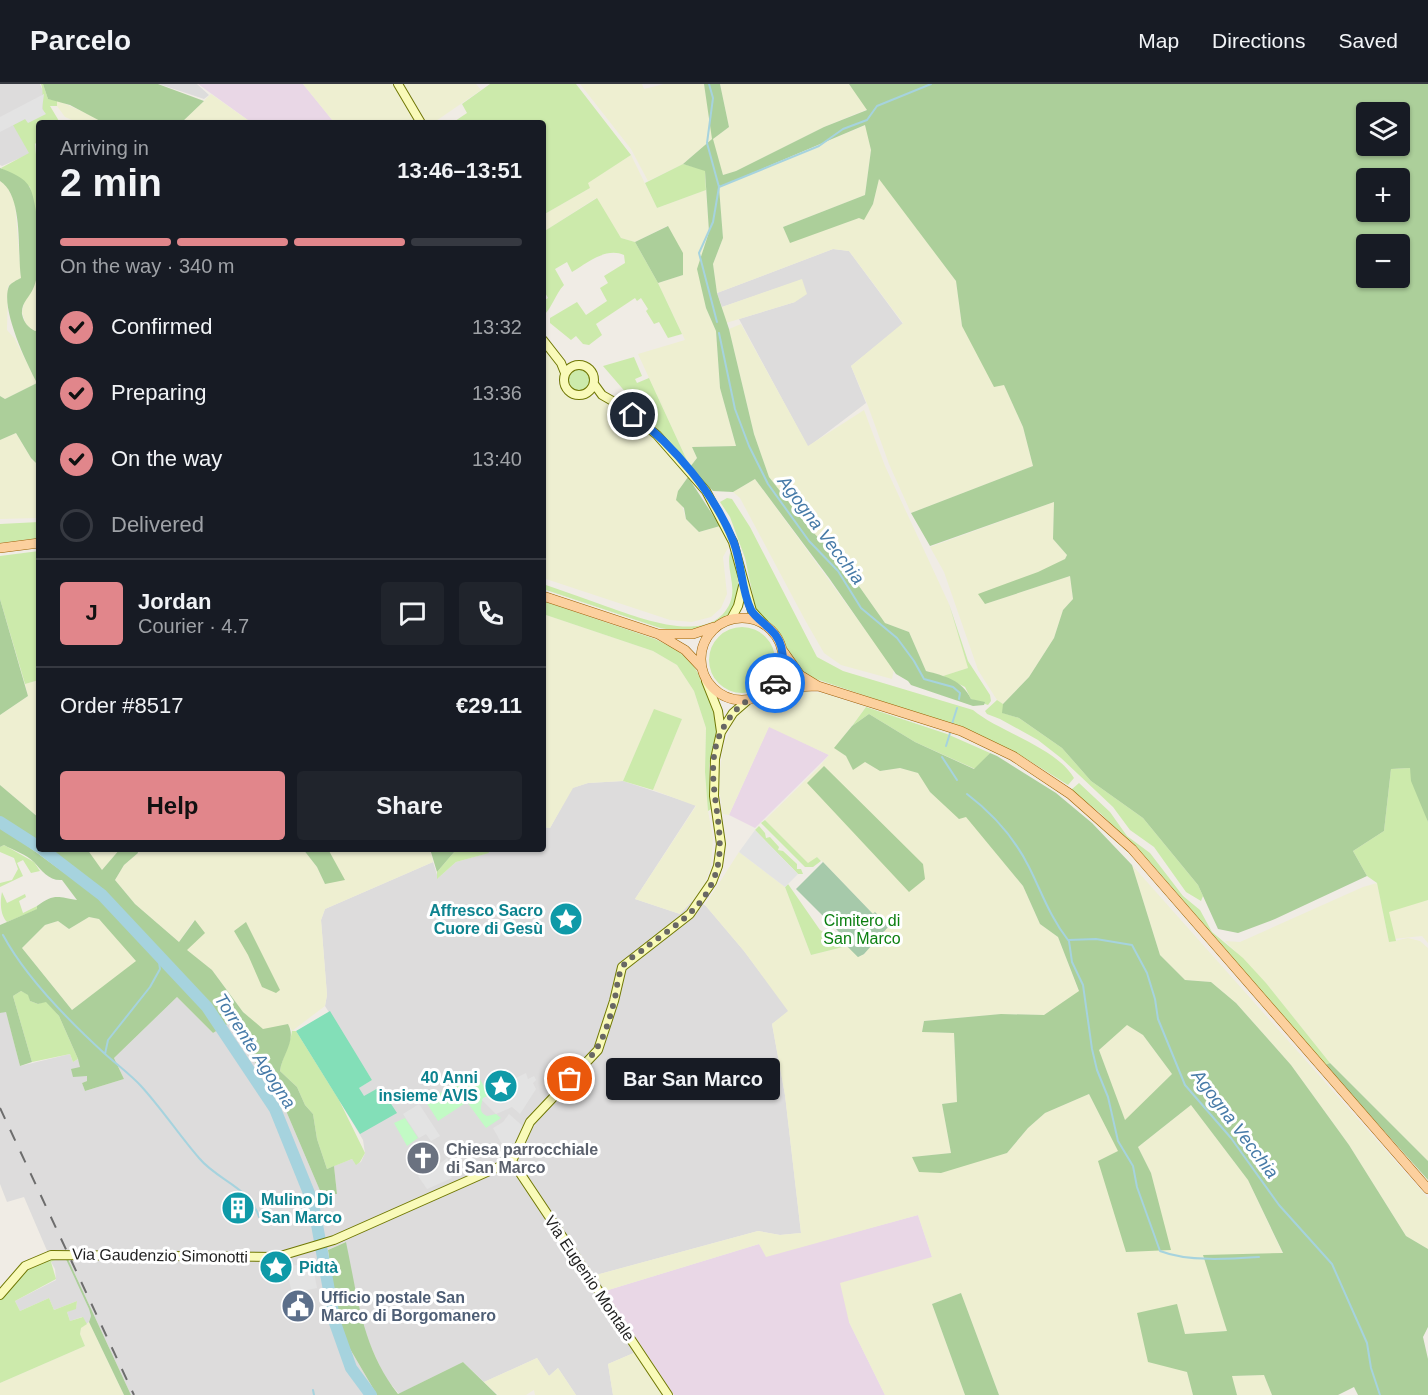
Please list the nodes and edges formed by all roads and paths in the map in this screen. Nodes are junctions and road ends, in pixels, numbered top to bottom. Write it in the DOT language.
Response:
graph roads {
  1 [pos="398,84"];
  2 [pos="419,120"];
  3 [pos="546,343"];
  4 [pos="551,348"];
  5 [pos="576,365"];
  6 [pos="565,373"];
  7 [pos="594,384"];
  8 [pos="587,393"];
  9 [pos="602,395"];
  10 [pos="36,543"];
  11 [pos="0,548"];
  12 [pos="743,585"];
  13 [pos="546,597"];
  14 [pos="731,619"];
  15 [pos="764,624"];
  16 [pos="716,626"];
  17 [pos="658,634"];
  18 [pos="783,651"];
  19 [pos="701,667"];
  20 [pos="706,681"];
  21 [pos="818,686"];
  22 [pos="764,694"];
  23 [pos="748,700"];
  24 [pos="721,732"];
  25 [pos="512,1161"];
  26 [pos="1428,1189"];
  27 [pos="0,1295"];
  28 [pos="668,1395"];
  1 -- 2 [label="street"];
  3 -- 4 [label="street"];
  4 -- 5 [label="street"];
  4 -- 6 [label="street"];
  5 -- 6 [label="street"];
  5 -- 7 [label="street"];
  6 -- 8 [label="street"];
  7 -- 8 [label="street"];
  7 -- 9 [label="street"];
  8 -- 9 [label="street"];
  9 -- 12 [label="street"];
  10 -- 11 [label="main road"];
  12 -- 14 [label="street"];
  12 -- 15 [label="street"];
  13 -- 17 [label="main road"];
  14 -- 15 [label="main road"];
  14 -- 16 [label="main road"];
  15 -- 18 [label="main road"];
  16 -- 17 [label="main road"];
  16 -- 19 [label="main road"];
  17 -- 19 [label="main road"];
  18 -- 21 [label="main road"];
  18 -- 22 [label="main road"];
  19 -- 20 [label="main road"];
  20 -- 23 [label="main road"];
  20 -- 24 [label="street"];
  21 -- 22 [label="main road"];
  21 -- 26 [label="main road"];
  22 -- 23 [label="main road"];
  23 -- 24 [label="street"];
  24 -- 25 [label="street"];
  25 -- 27 [label="street, Via Gaudenzio Simonotti"];
  25 -- 28 [label="street, Via Eugenio Montale"];
}
